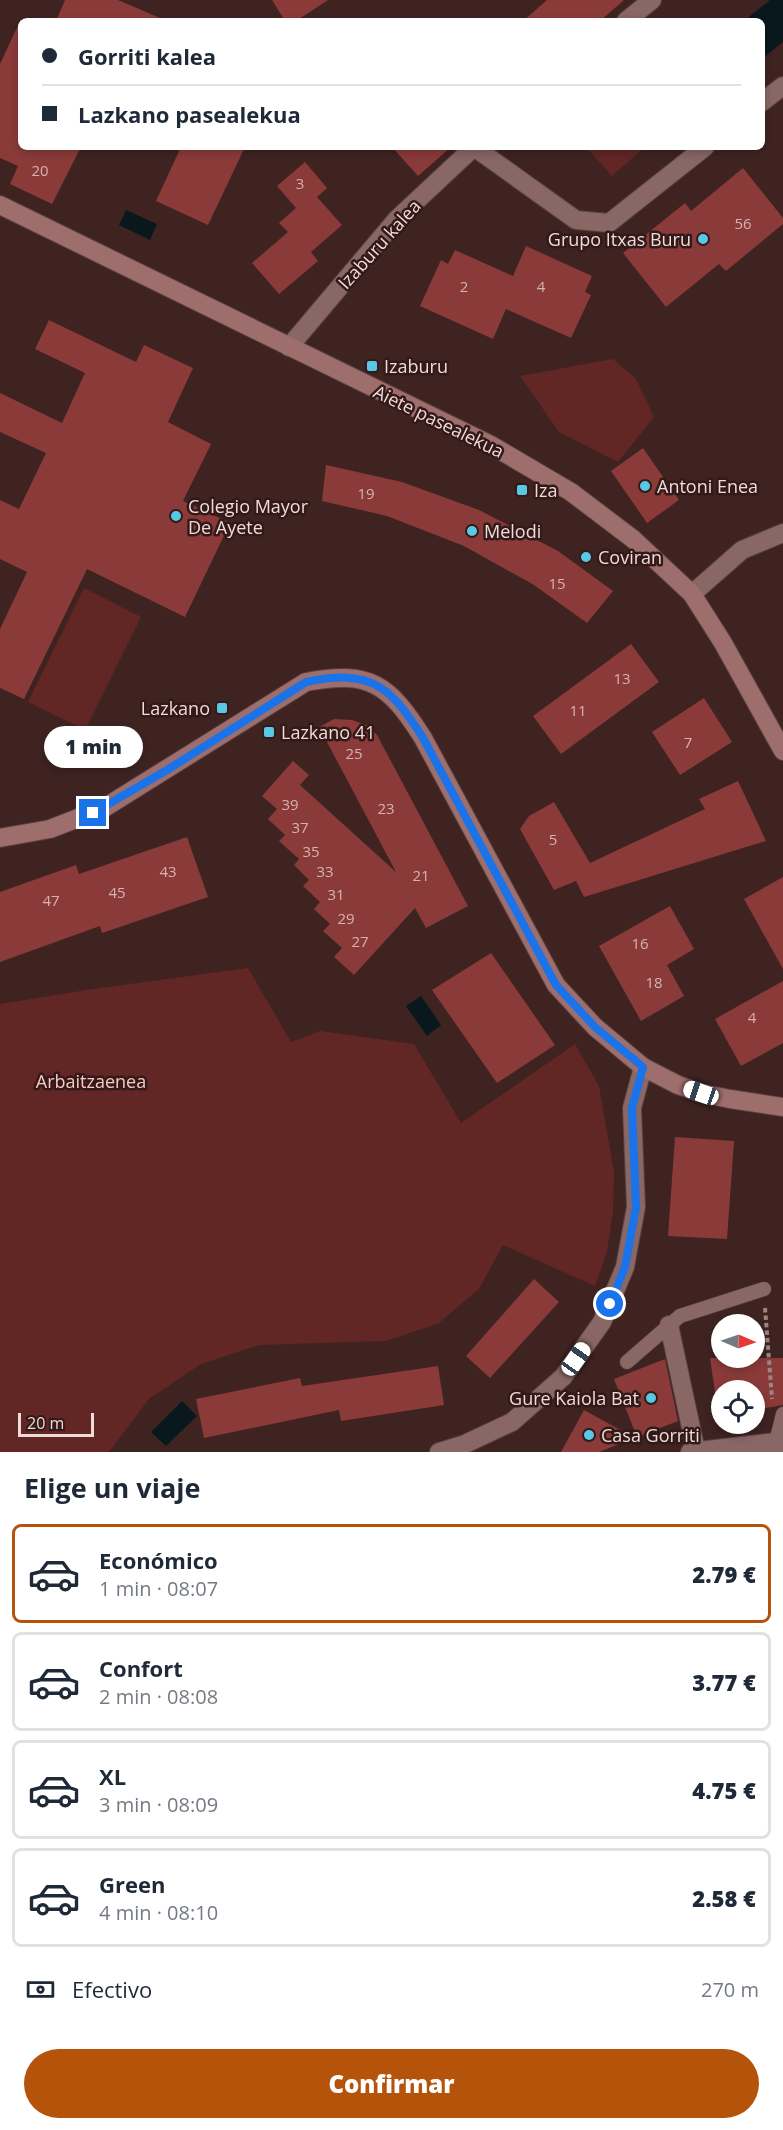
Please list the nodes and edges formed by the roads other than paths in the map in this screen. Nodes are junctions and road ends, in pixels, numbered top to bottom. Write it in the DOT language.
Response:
graph roads {
  1 [pos="652,0"];
  2 [pos="630,18"];
  3 [pos="783,86"];
  4 [pos="765,100"];
  5 [pos="471,150"];
  6 [pos="478,150"];
  7 [pos="701,150"];
  8 [pos="0,206"];
  9 [pos="289,347"];
  10 [pos="783,533"];
  11 [pos="692,594"];
  12 [pos="783,751"];
  13 [pos="0,838"];
  14 [pos="643,1067"];
  15 [pos="781,1106"];
  16 [pos="764,1289"];
  17 [pos="669,1325"];
  18 [pos="627,1362"];
  19 [pos="778,1410"];
  20 [pos="776,1447"];
  21 [pos="693,1451"];
  22 [pos="439,1452"];
  1 -- 2 [label="street"];
  3 -- 4 [label="street"];
  5 -- 9 [label="street, Izaburu kalea"];
  6 -- 7 [label="street, Izaburu kalea"];
  8 -- 9 [label="street, Aiete pasealekua"];
  9 -- 11 [label="street, Aiete pasealekua"];
  10 -- 11 [label="street"];
  11 -- 12 [label="street, Aiete pasealekua"];
  13 -- 14 [label="street"];
  14 -- 15 [label="street"];
  14 -- 22 [label="street"];
  16 -- 17 [label="lane"];
  17 -- 18 [label="lane"];
  17 -- 21 [label="street"];
  19 -- 20 [label="lane"];
  20 -- 21 [label="street"];
}
